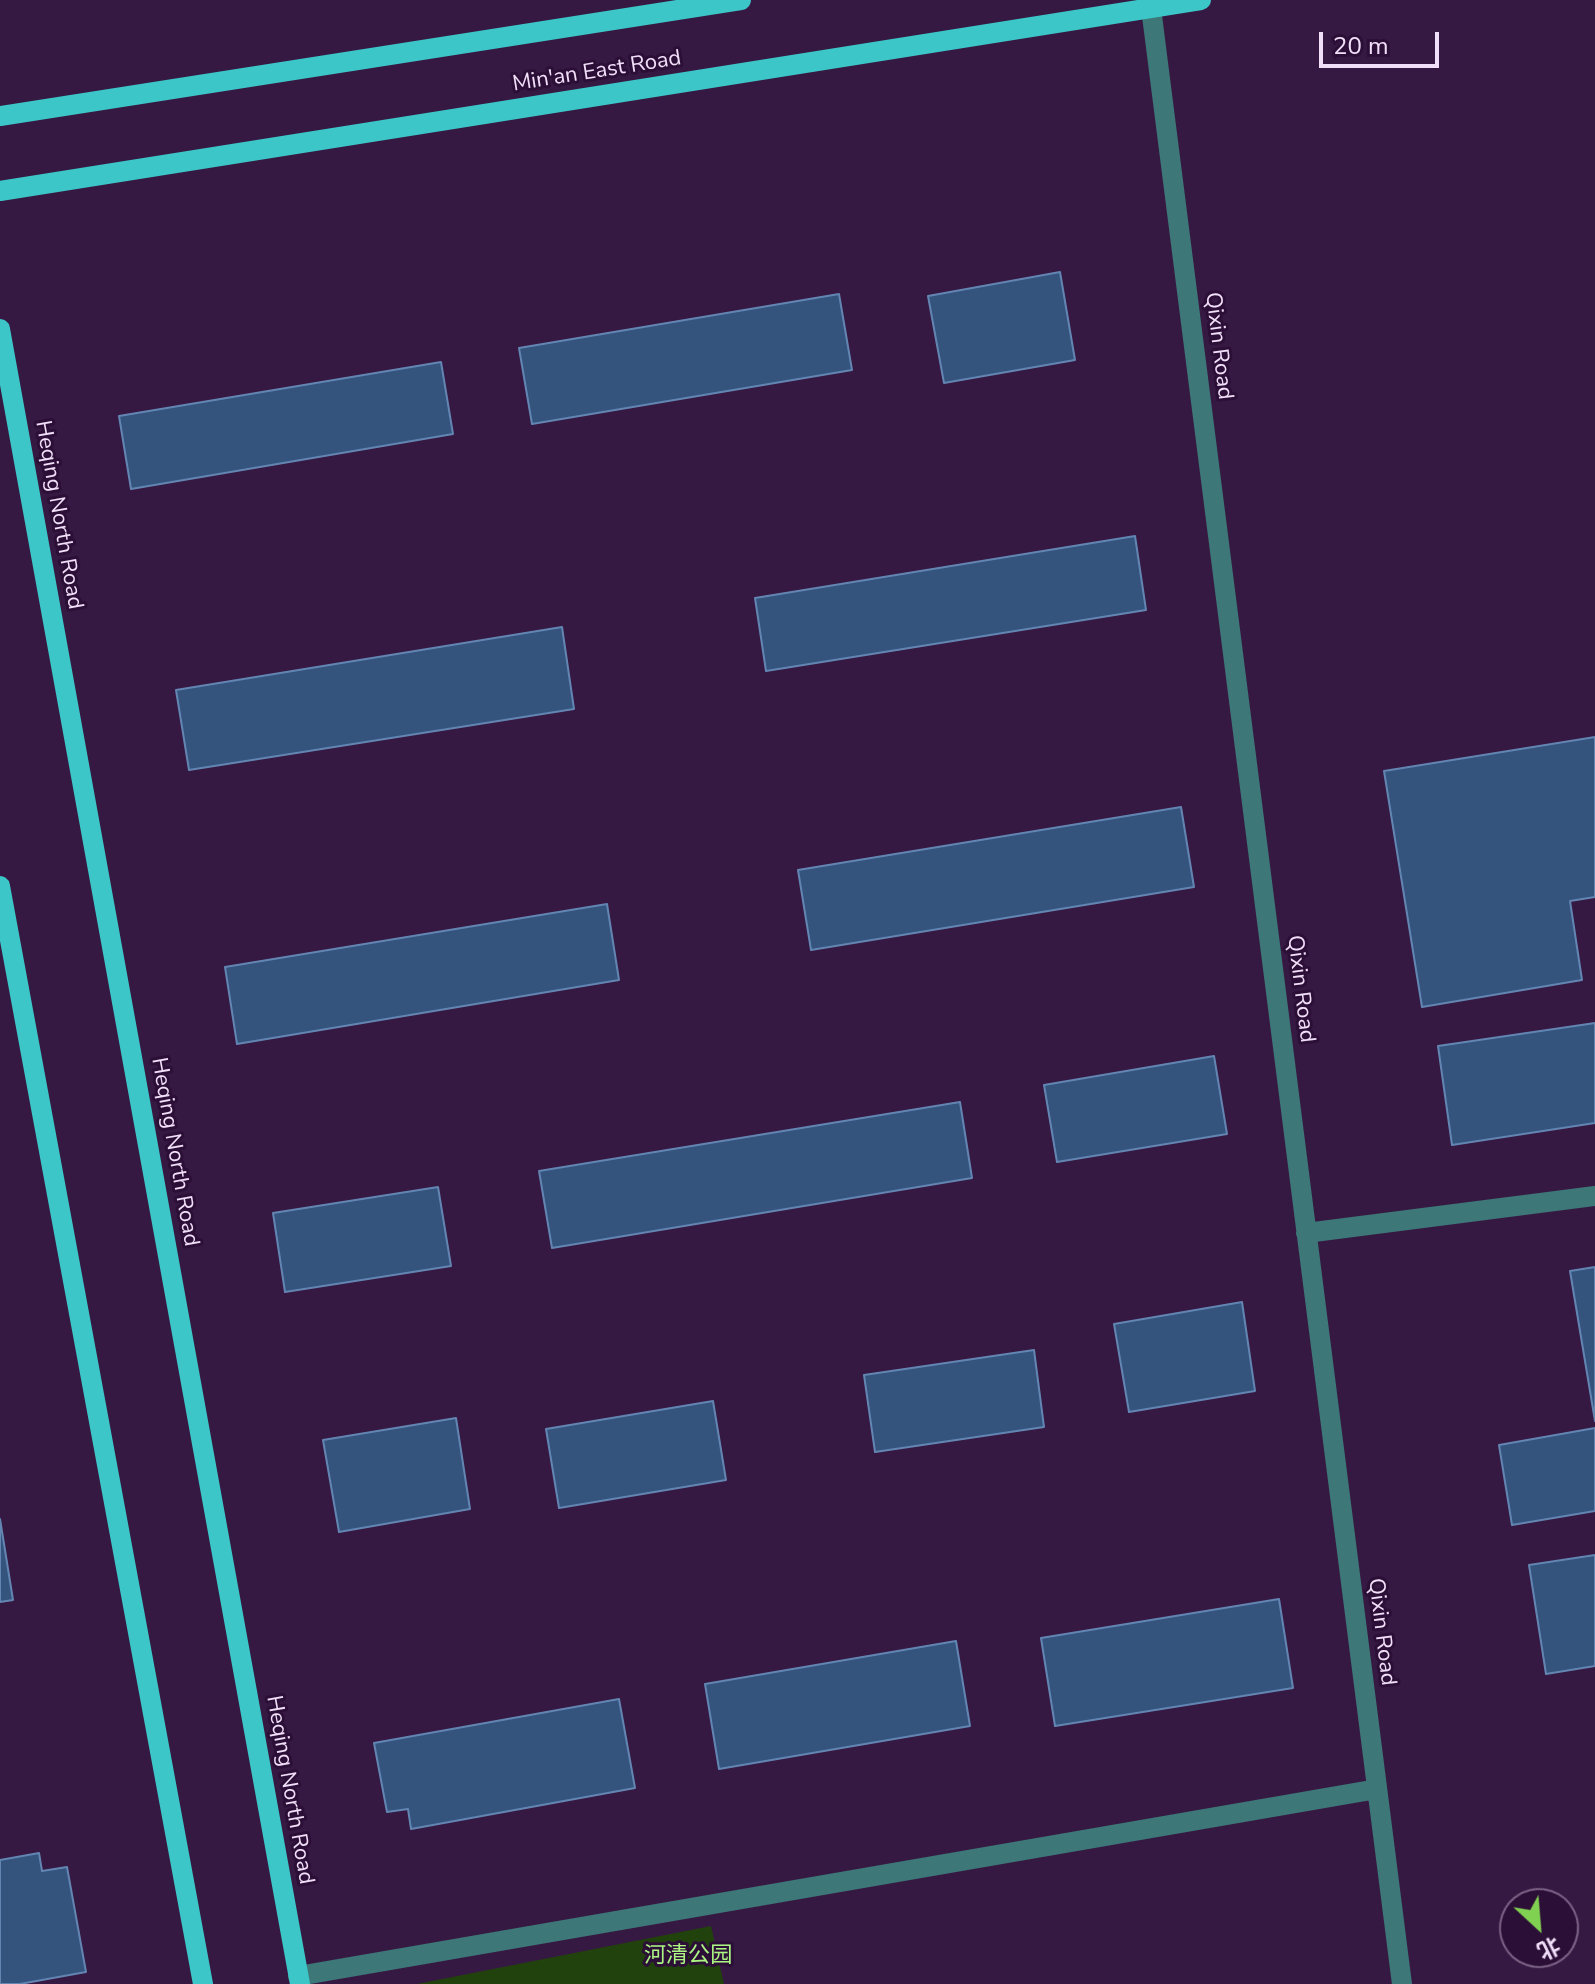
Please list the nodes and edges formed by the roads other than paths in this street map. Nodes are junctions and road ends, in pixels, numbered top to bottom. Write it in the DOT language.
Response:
graph roads {
  1 [pos="741,0"];
  2 [pos="1201,0"];
  3 [pos="1150,4"];
  4 [pos="0,116"];
  5 [pos="0,191"];
  6 [pos="0,329"];
  7 [pos="0,886"];
  8 [pos="1595,1196"];
  9 [pos="1306,1233"];
  10 [pos="1377,1789"];
  11 [pos="299,1980"];
  12 [pos="203,1984"];
  13 [pos="1402,1984"];
  1 -- 4 [label="main road"];
  2 -- 3 [label="main road, Min'an East Road"];
  3 -- 5 [label="main road, Min'an East Road"];
  3 -- 9 [label="street, Qixin Road"];
  6 -- 11 [label="main road, Heqing North Road"];
  7 -- 12 [label="main road"];
  8 -- 9 [label="street"];
  9 -- 10 [label="street, Qixin Road"];
  10 -- 11 [label="street"];
  10 -- 13 [label="street, Qixin Road"];
}
